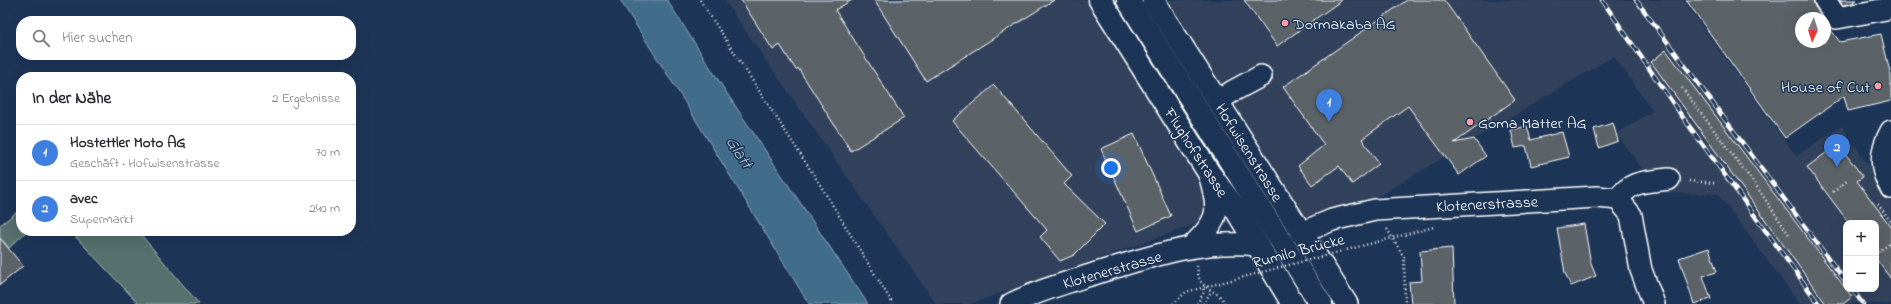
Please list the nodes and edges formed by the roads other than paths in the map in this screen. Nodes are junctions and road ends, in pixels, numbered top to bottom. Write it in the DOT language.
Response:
graph roads {
  1 [pos="1100,0"];
  2 [pos="1128,0"];
  3 [pos="1154,0"];
  4 [pos="1825,0"];
  5 [pos="1891,4"];
  6 [pos="1261,76"];
  7 [pos="1218,101"];
  8 [pos="1891,132"];
  9 [pos="1209,173"];
  10 [pos="1669,178"];
  11 [pos="1883,194"];
  12 [pos="1618,200"];
  13 [pos="1301,233"];
  14 [pos="1257,245"];
  15 [pos="1192,246"];
  16 [pos="1011,304"];
  17 [pos="1294,304"];
  18 [pos="1321,304"];
  19 [pos="1347,304"];
  20 [pos="1654,304"];
  1 -- 9 [label="main road, Flughofstrasse"];
  2 -- 18 [label="main road, Flughofstrasse"];
  3 -- 7 [label="street, Hofwisenstrasse"];
  4 -- 5 [label="street"];
  6 -- 7 [label="street"];
  7 -- 13 [label="street, Hofwisenstrasse"];
  8 -- 11 [label="street"];
  9 -- 14 [label="main road, Flughofstrasse"];
  9 -- 15 [label="street, Klotenerstrasse"];
  10 -- 12 [label="street"];
  12 -- 13 [label="street, Klotenerstrasse"];
  12 -- 20 [label="street"];
  13 -- 19 [label="street, Hofwisenstrasse"];
  14 -- 15 [label="street, Klotenerstrasse"];
  14 -- 17 [label="main road, Flughofstrasse"];
  15 -- 16 [label="street, Klotenerstrasse"];
}
